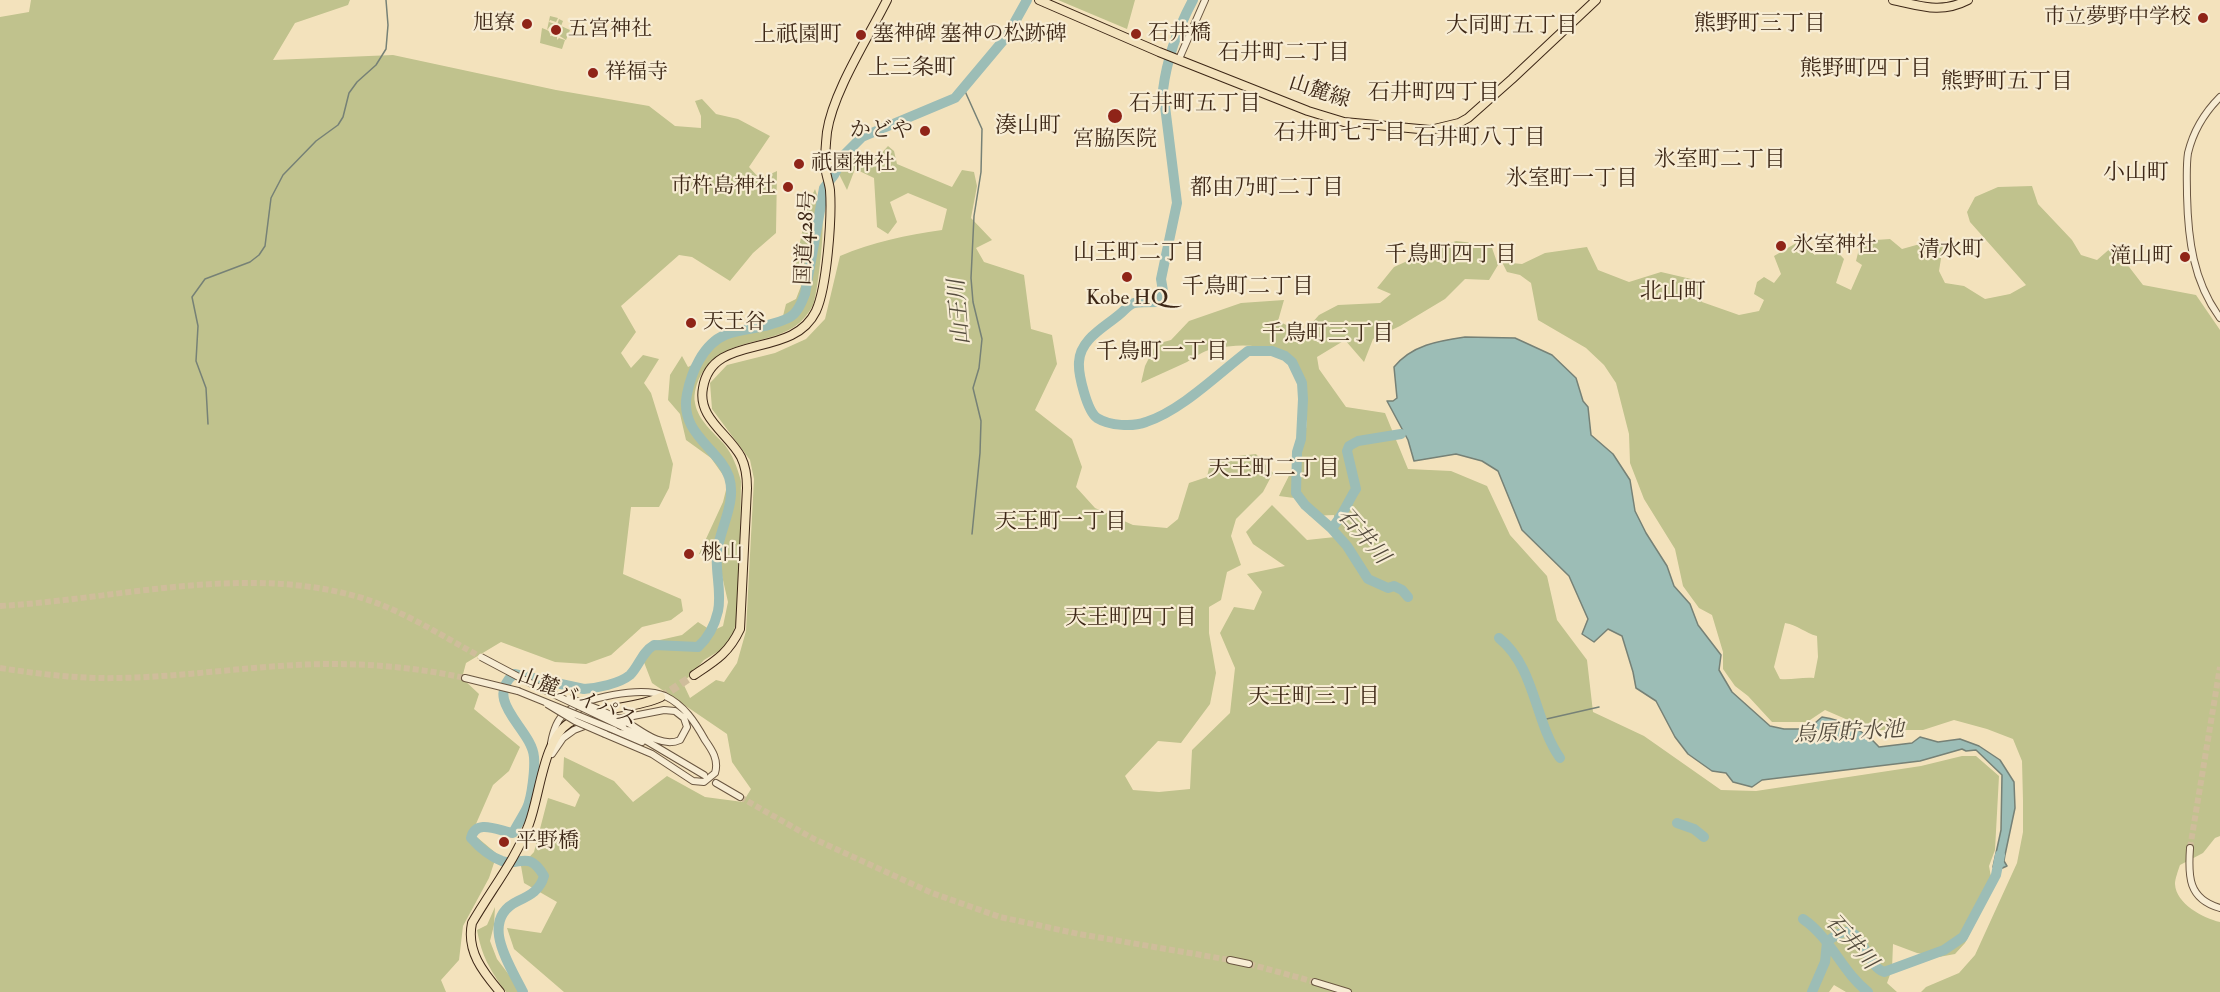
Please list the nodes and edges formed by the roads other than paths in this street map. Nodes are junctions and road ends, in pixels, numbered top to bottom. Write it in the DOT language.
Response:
graph roads {
  1 [pos="887,0"];
  2 [pos="1039,0"];
  3 [pos="1205,0"];
  4 [pos="1596,0"];
  5 [pos="1893,0"];
  6 [pos="1968,0"];
  7 [pos="1175,58"];
  8 [pos="2220,97"];
  9 [pos="2220,318"];
  10 [pos="481,657"];
  11 [pos="694,675"];
  12 [pos="465,678"];
  13 [pos="532,696"];
  14 [pos="661,697"];
  15 [pos="626,726"];
  16 [pos="548,755"];
  17 [pos="675,758"];
  18 [pos="704,775"];
  19 [pos="716,783"];
  20 [pos="740,797"];
  21 [pos="533,811"];
  22 [pos="2190,848"];
  23 [pos="2220,908"];
  24 [pos="1230,960"];
  25 [pos="1249,964"];
  26 [pos="1315,982"];
  27 [pos="500,992"];
  28 [pos="1348,992"];
  1 -- 11 [label="highway, 国道428号"];
  2 -- 7 [label="main road, 山麓線"];
  3 -- 7 [label="street"];
  4 -- 7 [label="main road, 山麓線"];
  5 -- 6 [label="main road"];
  8 -- 9 [label="street"];
  10 -- 15 [label="street, 山麓バイパス, bridge"];
  12 -- 13 [label="street, 山麓バイパス, bridge"];
  13 -- 16 [label="street, bridge"];
  13 -- 17 [label="street, 山麓バイパス, bridge"];
  14 -- 16 [label="highway"];
  15 -- 17 [label="street, 山麓バイパス"];
  15 -- 21 [label="street"];
  16 -- 21 [label="highway"];
  17 -- 18 [label="street, 山麓バイパス"];
  19 -- 20 [label="street"];
  21 -- 27 [label="highway"];
  22 -- 23 [label="street"];
  24 -- 25 [label="street"];
  26 -- 28 [label="street"];
}
